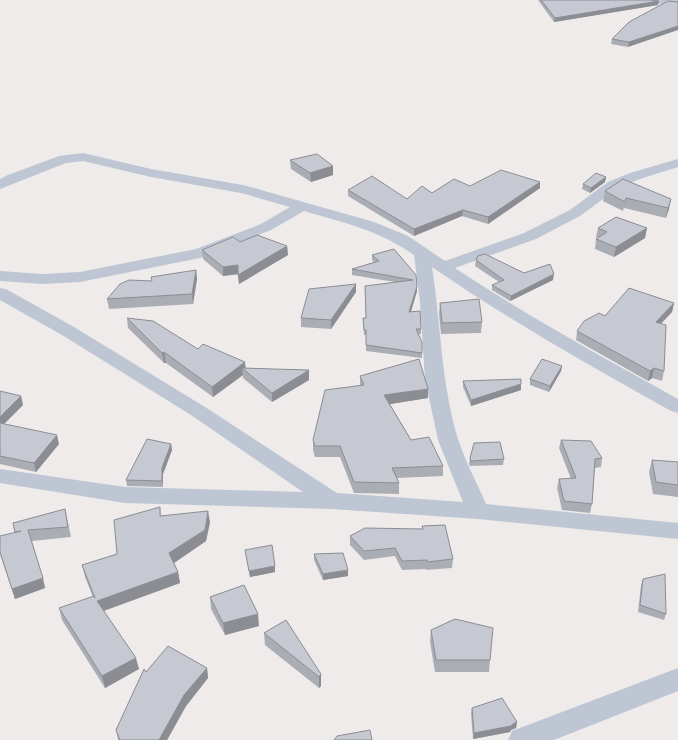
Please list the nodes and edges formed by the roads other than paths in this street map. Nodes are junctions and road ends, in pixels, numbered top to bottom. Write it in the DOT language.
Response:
graph roads {
  1 [pos="651,0"];
  2 [pos="678,2"];
  3 [pos="678,164"];
  4 [pos="0,185"];
  5 [pos="302,206"];
  6 [pos="422,253"];
  7 [pos="442,267"];
  8 [pos="0,276"];
  9 [pos="0,293"];
  10 [pos="678,407"];
  11 [pos="0,476"];
  12 [pos="332,501"];
  13 [pos="478,511"];
  14 [pos="678,531"];
  15 [pos="678,678"];
  16 [pos="522,740"];
  1 -- 2 [label="street"];
  3 -- 7 [label="street"];
  4 -- 5 [label="street"];
  5 -- 6 [label="street"];
  5 -- 8 [label="street"];
  6 -- 7 [label="street"];
  6 -- 13 [label="street"];
  7 -- 10 [label="street"];
  9 -- 12 [label="street"];
  11 -- 12 [label="street"];
  12 -- 13 [label="street"];
  13 -- 14 [label="street"];
  15 -- 16 [label="street"];
}
